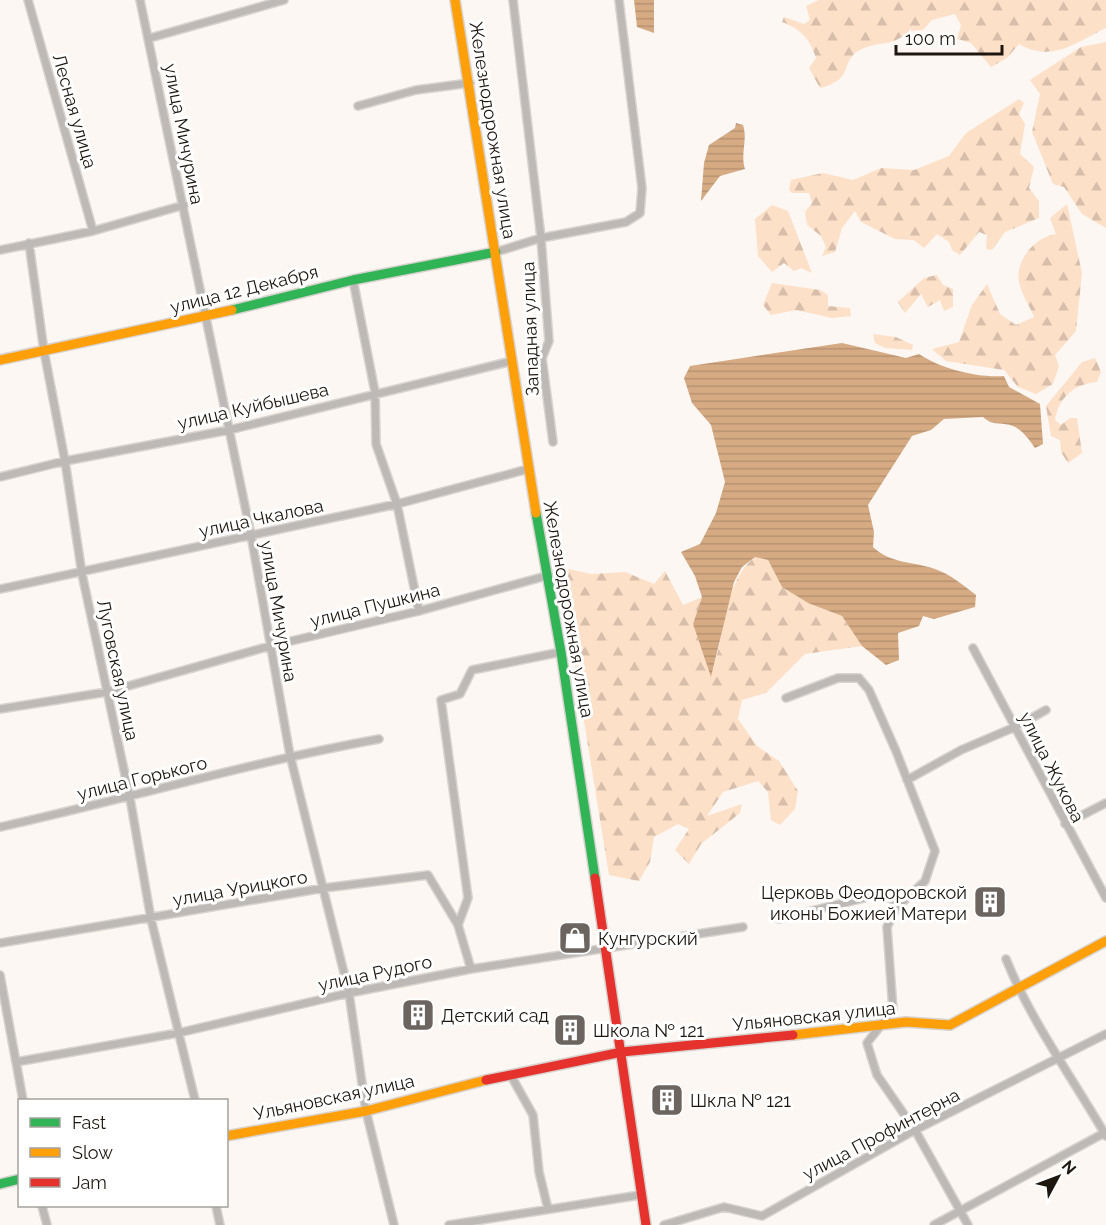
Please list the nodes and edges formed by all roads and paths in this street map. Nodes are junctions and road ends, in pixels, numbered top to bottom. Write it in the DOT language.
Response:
graph roads {
  1 [pos="28,0"];
  2 [pos="140,0"];
  3 [pos="284,0"];
  4 [pos="455,0"];
  5 [pos="513,0"];
  6 [pos="619,0"];
  7 [pos="150,38"];
  8 [pos="470,83"];
  9 [pos="358,106"];
  10 [pos="184,205"];
  11 [pos="93,231"];
  12 [pos="541,238"];
  13 [pos="29,243"];
  14 [pos="0,250"];
  15 [pos="496,252"];
  16 [pos="353,280"];
  17 [pos="205,317"];
  18 [pos="44,351"];
  19 [pos="0,360"];
  20 [pos="512,361"];
  21 [pos="375,392"];
  22 [pos="229,430"];
  23 [pos="552,442"];
  24 [pos="65,461"];
  25 [pos="528,469"];
  26 [pos="0,477"];
  27 [pos="397,504"];
  28 [pos="251,535"];
  29 [pos="82,574"];
  30 [pos="546,576"];
  31 [pos="0,590"];
  32 [pos="419,611"];
  33 [pos="270,646"];
  34 [pos="973,648"];
  35 [pos="561,652"];
  36 [pos="107,692"];
  37 [pos="786,698"];
  38 [pos="0,709"];
  39 [pos="1046,710"];
  40 [pos="1015,727"];
  41 [pos="379,738"];
  42 [pos="290,755"];
  43 [pos="907,780"];
  44 [pos="130,798"];
  45 [pos="1106,803"];
  46 [pos="1065,825"];
  47 [pos="0,827"];
  48 [pos="324,888"];
  49 [pos="1106,898"];
  50 [pos="899,905"];
  51 [pos="151,919"];
  52 [pos="778,919"];
  53 [pos="458,925"];
  54 [pos="743,927"];
  55 [pos="1106,941"];
  56 [pos="0,943"];
  57 [pos="606,948"];
  58 [pos="1006,959"];
  59 [pos="471,969"];
  60 [pos="0,975"];
  61 [pos="1018,987"];
  62 [pos="349,993"];
  63 [pos="878,1027"];
  64 [pos="178,1033"];
  65 [pos="1106,1034"];
  66 [pos="622,1052"];
  67 [pos="1057,1059"];
  68 [pos="16,1062"];
  69 [pos="510,1074"];
  70 [pos="23,1099"];
  71 [pos="194,1099"];
  72 [pos="366,1111"];
  73 [pos="915,1130"];
  74 [pos="1105,1134"];
  75 [pos="228,1136"];
  76 [pos="18,1180"];
  77 [pos="0,1184"];
  78 [pos="640,1194"];
  79 [pos="42,1207"];
  80 [pos="216,1207"];
  81 [pos="548,1209"];
  82 [pos="959,1210"];
  83 [pos="47,1225"];
  84 [pos="220,1225"];
  85 [pos="394,1225"];
  86 [pos="448,1225"];
  87 [pos="646,1225"];
  88 [pos="664,1225"];
  89 [pos="934,1225"];
  90 [pos="968,1225"];
  1 -- 11 [label="street, Лесная улица"];
  2 -- 7 [label="street, улица Мичурина"];
  3 -- 7 [label="street"];
  4 -- 8 [label="street, Железнодорожная улица"];
  5 -- 12 [label="street, Западная улица"];
  6 -- 12 [label="street"];
  7 -- 10 [label="street, улица Мичурина"];
  8 -- 9 [label="street"];
  8 -- 15 [label="street, Железнодорожная улица"];
  10 -- 11 [label="street"];
  10 -- 17 [label="street, улица Мичурина"];
  11 -- 13 [label="street"];
  12 -- 15 [label="street"];
  12 -- 23 [label="street, Западная улица"];
  13 -- 14 [label="street"];
  13 -- 18 [label="street, Луговская улица"];
  15 -- 16 [label="street, улица 12 Декабря"];
  15 -- 20 [label="street, Железнодорожная улица"];
  16 -- 17 [label="street, улица 12 Декабря"];
  16 -- 21 [label="street"];
  17 -- 18 [label="street, улица 12 Декабря"];
  17 -- 22 [label="street, улица Мичурина"];
  18 -- 19 [label="street, улица 12 Декабря"];
  18 -- 24 [label="street, Луговская улица"];
  20 -- 21 [label="street, улица Куйбышева"];
  20 -- 25 [label="street, Железнодорожная улица"];
  21 -- 22 [label="street, улица Куйбышева"];
  21 -- 27 [label="street"];
  22 -- 24 [label="street, улица Куйбышева"];
  22 -- 28 [label="street, улица Мичурина"];
  24 -- 26 [label="street, улица Куйбышева"];
  24 -- 29 [label="street, Луговская улица"];
  25 -- 27 [label="street, улица Чкалова"];
  25 -- 30 [label="street, Железнодорожная улица"];
  27 -- 28 [label="street, улица Чкалова"];
  27 -- 32 [label="street"];
  28 -- 29 [label="street, улица Чкалова"];
  28 -- 33 [label="street, улица Мичурина"];
  29 -- 31 [label="street, улица Чкалова"];
  29 -- 36 [label="street, Луговская улица"];
  30 -- 32 [label="street, улица Пушкина"];
  30 -- 35 [label="street, Железнодорожная улица"];
  32 -- 33 [label="street, улица Пушкина"];
  33 -- 36 [label="street, улица Пушкина"];
  33 -- 42 [label="street, улица Мичурина"];
  34 -- 40 [label="street, улица Жукова"];
  35 -- 53 [label="street"];
  35 -- 57 [label="street, Железнодорожная улица"];
  36 -- 38 [label="street, улица Пушкина"];
  36 -- 44 [label="street, Луговская улица"];
  37 -- 43 [label="street"];
  39 -- 40 [label="street"];
  40 -- 43 [label="street"];
  40 -- 46 [label="street, улица Жукова"];
  41 -- 42 [label="street, улица Горького"];
  42 -- 44 [label="street, улица Горького"];
  42 -- 48 [label="street, улица Мичурина"];
  43 -- 50 [label="street"];
  44 -- 47 [label="street, улица Горького"];
  44 -- 51 [label="street, Луговская улица"];
  45 -- 46 [label="street"];
  46 -- 49 [label="street, улица Жукова"];
  48 -- 51 [label="street, улица Урицкого"];
  48 -- 53 [label="street, улица Урицкого"];
  48 -- 62 [label="street, улица Мичурина"];
  50 -- 52 [label="street"];
  50 -- 63 [label="street"];
  51 -- 56 [label="street, улица Урицкого"];
  51 -- 64 [label="street, Луговская улица"];
  53 -- 59 [label="street"];
  54 -- 57 [label="street, улица Рудого"];
  55 -- 61 [label="street, Ульяновская улица"];
  57 -- 59 [label="street, улица Рудого"];
  57 -- 66 [label="street, Железнодорожная улица"];
  58 -- 61 [label="street"];
  59 -- 62 [label="street, улица Рудого"];
  60 -- 68 [label="street"];
  61 -- 63 [label="street, Ульяновская улица"];
  61 -- 67 [label="street"];
  62 -- 64 [label="street, улица Рудого"];
  62 -- 72 [label="street, улица Мичурина"];
  63 -- 66 [label="street, Ульяновская улица"];
  63 -- 73 [label="street"];
  64 -- 68 [label="street, улица Рудого"];
  64 -- 71 [label="street, Луговская улица"];
  65 -- 67 [label="street, улица Профинтерна"];
  66 -- 69 [label="street, Ульяновская улица"];
  66 -- 78 [label="street, Железнодорожная улица"];
  67 -- 73 [label="street, улица Профинтерна"];
  67 -- 74 [label="street"];
  68 -- 70 [label="street"];
  69 -- 72 [label="street, Ульяновская улица"];
  69 -- 81 [label="street"];
  72 -- 75 [label="street, Ульяновская улица"];
  72 -- 85 [label="street, улица Мичурина"];
  73 -- 82 [label="street"];
  73 -- 88 [label="street, улица Профинтерна"];
  74 -- 82 [label="street"];
  76 -- 77 [label="street"];
  78 -- 81 [label="street"];
  78 -- 87 [label="street, Железнодорожная улица"];
  79 -- 83 [label="street"];
  80 -- 84 [label="street"];
  81 -- 86 [label="street"];
  82 -- 89 [label="street"];
  82 -- 90 [label="street"];
}
